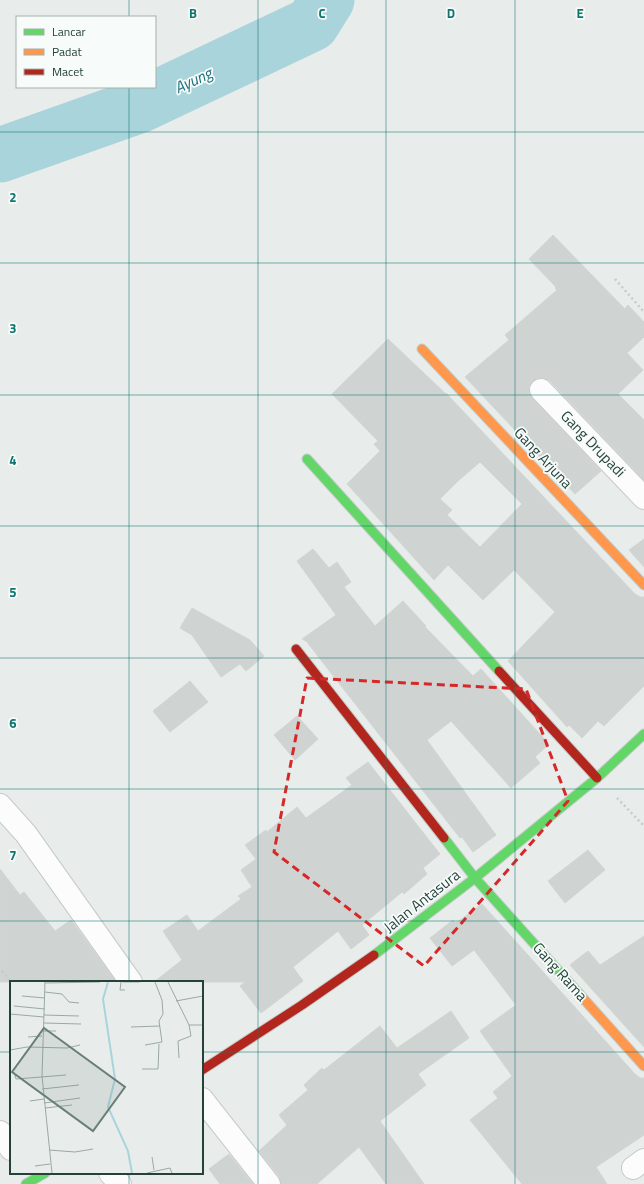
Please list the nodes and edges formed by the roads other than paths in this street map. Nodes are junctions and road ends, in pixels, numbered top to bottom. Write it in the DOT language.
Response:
graph roads {
  1 [pos="422,349"];
  2 [pos="541,390"];
  3 [pos="307,459"];
  4 [pos="644,498"];
  5 [pos="644,585"];
  6 [pos="296,649"];
  7 [pos="644,734"];
  8 [pos="597,778"];
  9 [pos="0,805"];
  10 [pos="475,878"];
  11 [pos="130,981"];
  12 [pos="644,1066"];
  13 [pos="203,1069"];
  14 [pos="203,1100"];
  15 [pos="0,1132"];
  16 [pos="10,1147"];
  17 [pos="111,1174"];
  18 [pos="120,1184"];
  19 [pos="269,1184"];
  1 -- 5 [label="street, Gang Arjuna"];
  2 -- 4 [label="street, Gang Drupadi"];
  3 -- 8 [label="street"];
  6 -- 10 [label="street, Gang Rama"];
  7 -- 8 [label="street, Jalan Antasura"];
  8 -- 10 [label="street, Jalan Antasura"];
  9 -- 11 [label="street"];
  10 -- 12 [label="street, Gang Rama"];
  10 -- 13 [label="street, Jalan Antasura"];
  14 -- 19 [label="street"];
  15 -- 16 [label="street"];
  17 -- 18 [label="street"];
}
